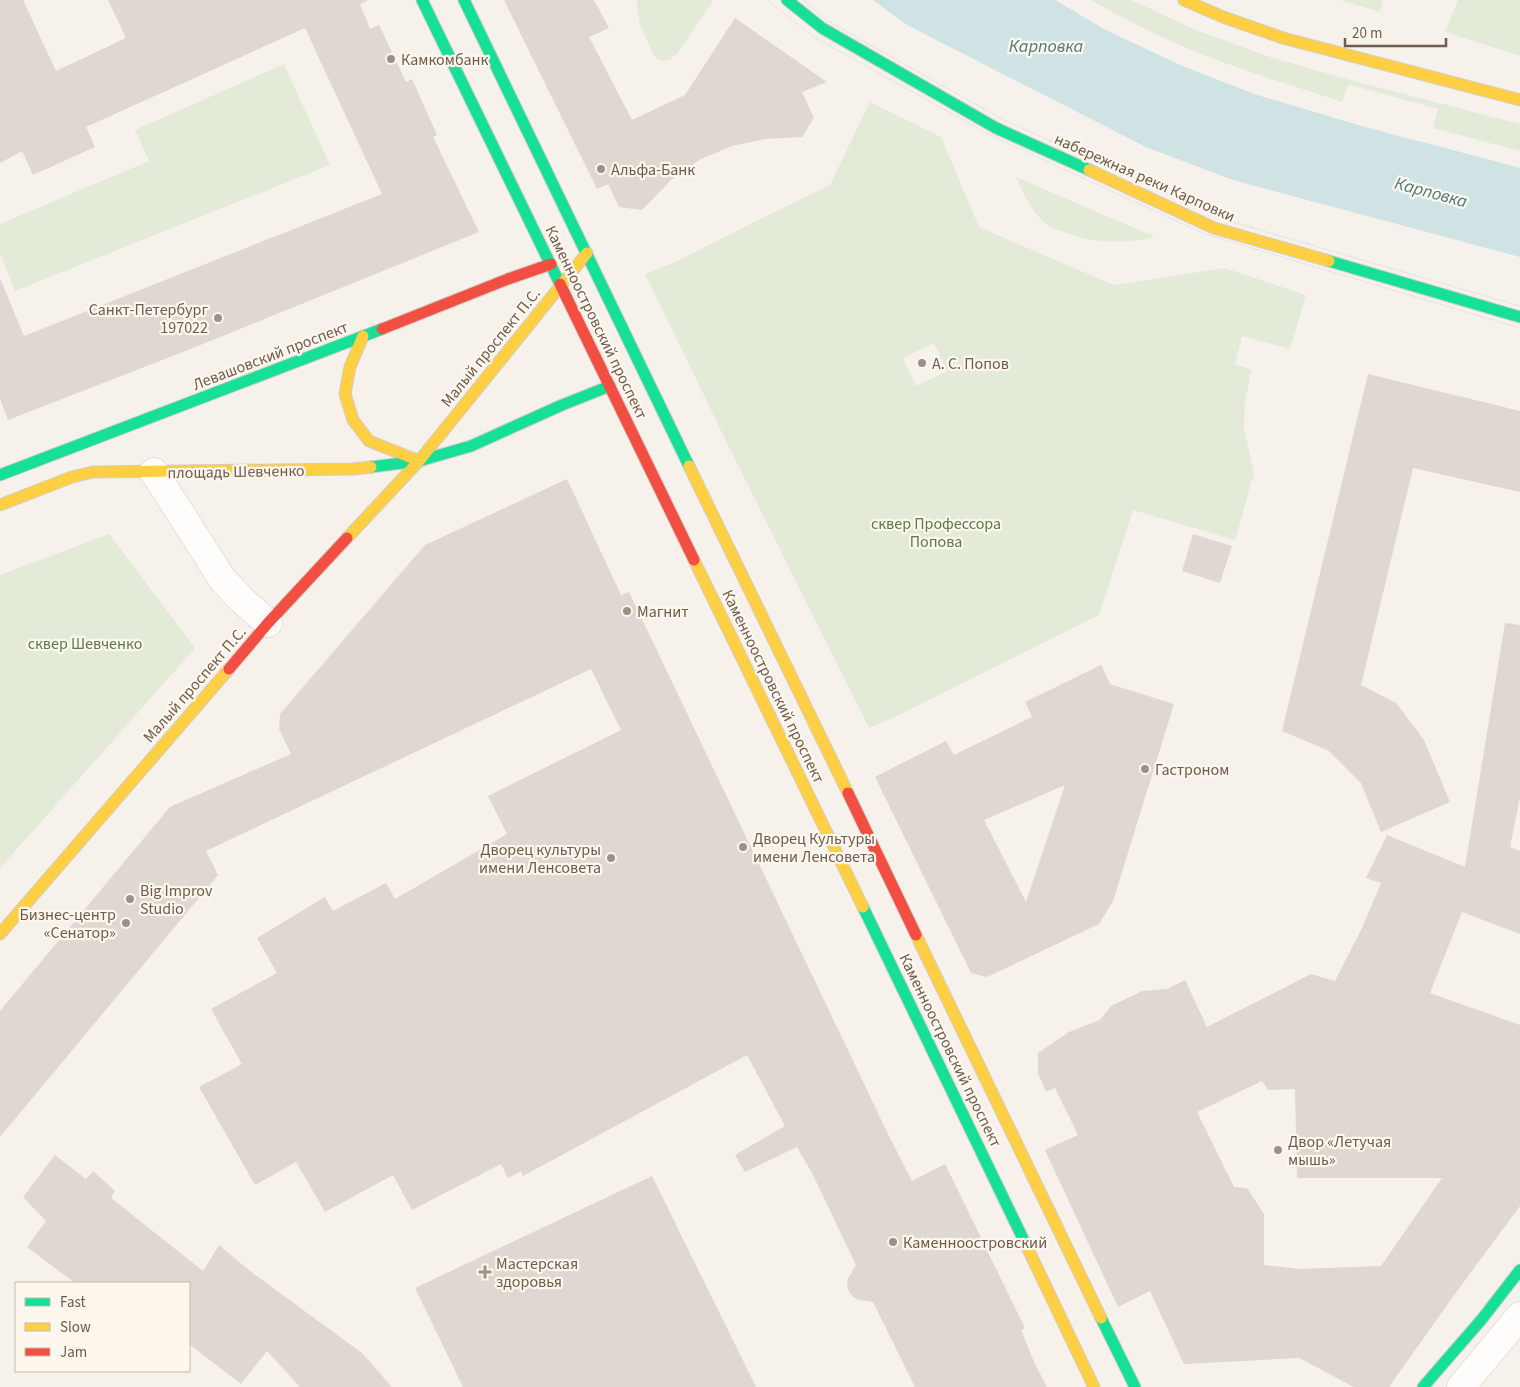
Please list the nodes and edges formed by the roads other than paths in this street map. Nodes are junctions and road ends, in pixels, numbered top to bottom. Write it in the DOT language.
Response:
graph roads {
  1 [pos="422,0"];
  2 [pos="464,0"];
  3 [pos="787,0"];
  4 [pos="1184,0"];
  5 [pos="1520,100"];
  6 [pos="587,253"];
  7 [pos="551,264"];
  8 [pos="562,285"];
  9 [pos="1520,316"];
  10 [pos="363,336"];
  11 [pos="610,386"];
  12 [pos="419,461"];
  13 [pos="154,472"];
  14 [pos="0,475"];
  15 [pos="0,505"];
  16 [pos="268,623"];
  17 [pos="0,934"];
  18 [pos="1520,1270"];
  19 [pos="1520,1316"];
  20 [pos="1094,1387"];
  21 [pos="1135,1387"];
  22 [pos="1423,1387"];
  23 [pos="1461,1387"];
  1 -- 7 [label="street, Каменноостровский проспект"];
  2 -- 6 [label="street, Каменноостровский проспект"];
  3 -- 9 [label="street, набережная реки Карповки"];
  4 -- 5 [label="street"];
  6 -- 8 [label="street, Малый проспект П.С."];
  6 -- 21 [label="street, Каменноостровский проспект"];
  7 -- 8 [label="street, Каменноостровский проспект"];
  7 -- 10 [label="street, Левашовский проспект"];
  8 -- 11 [label="street, Каменноостровский проспект"];
  8 -- 12 [label="street, Малый проспект П.С."];
  10 -- 12 [label="street"];
  10 -- 14 [label="street, Левашовский проспект"];
  11 -- 12 [label="street"];
  11 -- 20 [label="street, Каменноостровский проспект"];
  12 -- 13 [label="street, площадь Шевченко"];
  12 -- 16 [label="street, Малый проспект П.С."];
  13 -- 15 [label="street"];
  13 -- 16 [label="street, площадь Шевченко"];
  16 -- 17 [label="street, Малый проспект П.С."];
  18 -- 22 [label="street"];
  19 -- 23 [label="street"];
}
